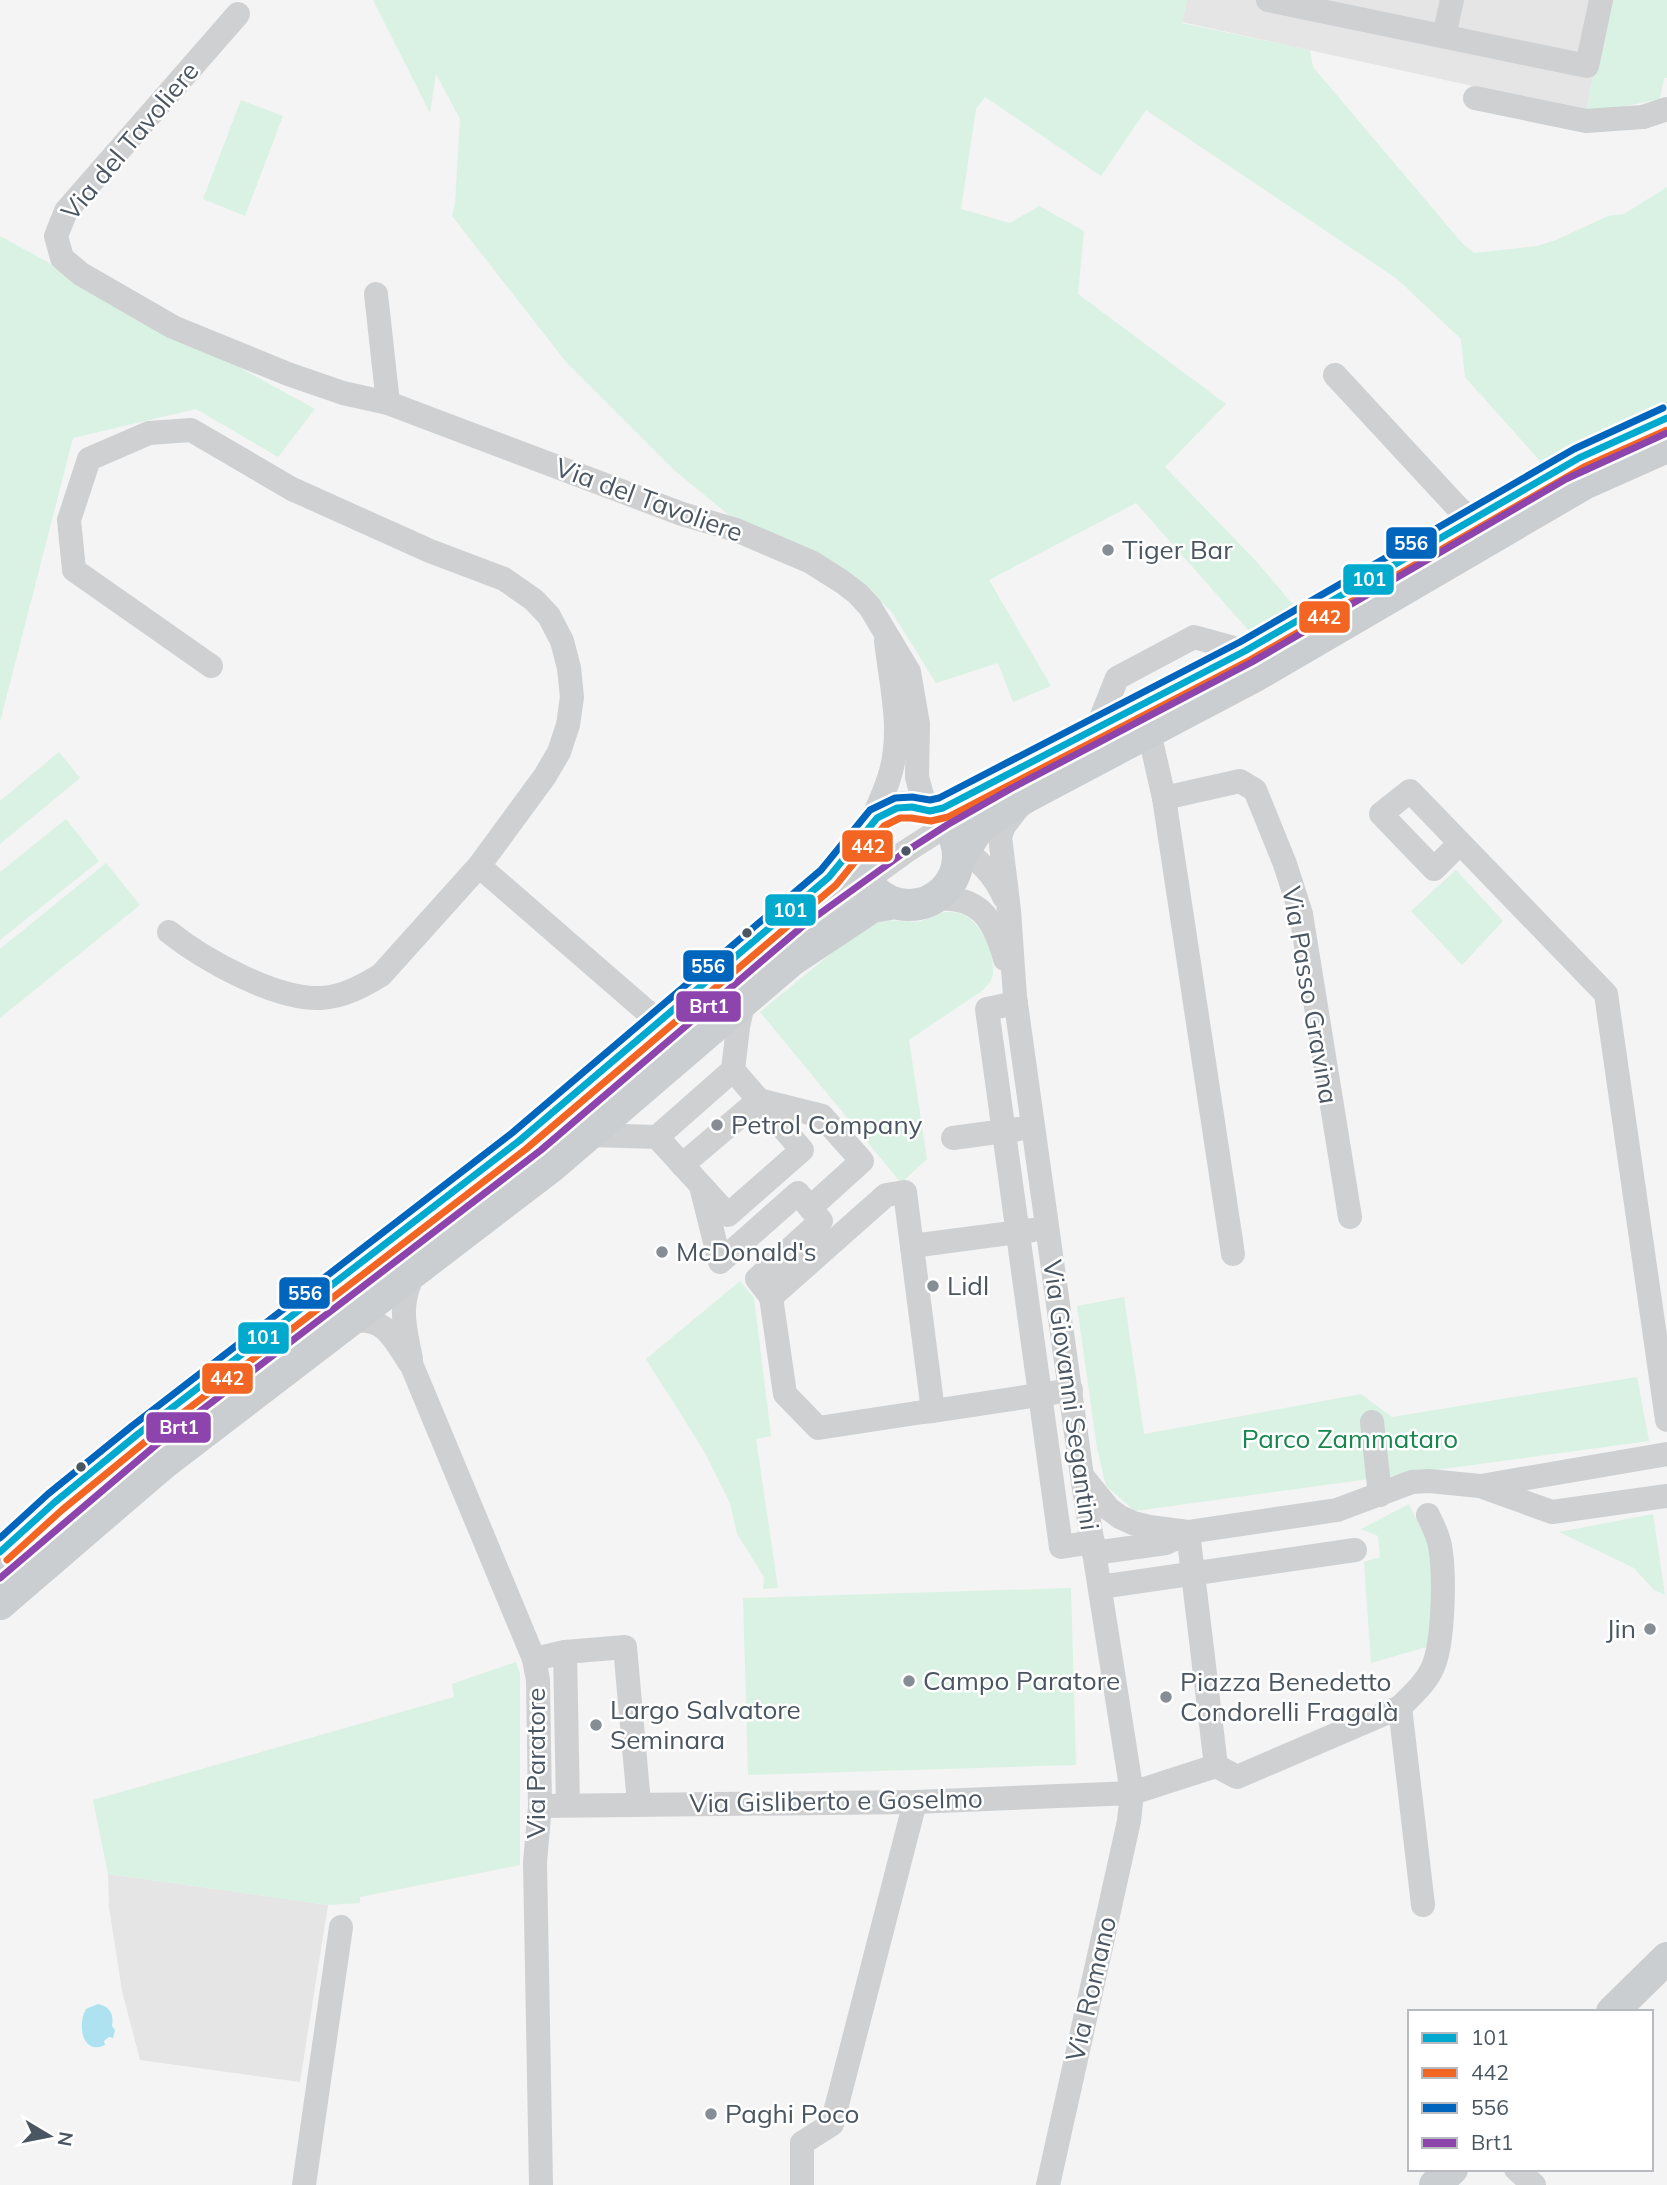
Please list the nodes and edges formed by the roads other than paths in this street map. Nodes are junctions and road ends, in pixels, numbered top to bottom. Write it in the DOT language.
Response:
graph roads {
  1 [pos="1268,0"];
  2 [pos="1452,0"];
  3 [pos="1601,0"];
  4 [pos="238,14"];
  5 [pos="1444,36"];
  6 [pos="1475,98"];
  7 [pos="1667,109"];
  8 [pos="376,294"];
  9 [pos="1335,375"];
  10 [pos="388,404"];
  11 [pos="1667,418"];
  12 [pos="1667,433"];
  13 [pos="1667,446"];
  14 [pos="1473,518"];
  15 [pos="885,634"];
  16 [pos="211,666"];
  17 [pos="1149,732"];
  18 [pos="1028,796"];
  19 [pos="1164,798"];
  20 [pos="866,832"];
  21 [pos="947,834"];
  22 [pos="1460,843"];
  23 [pos="479,866"];
  24 [pos="866,880"];
  25 [pos="933,899"];
  26 [pos="895,903"];
  27 [pos="1009,911"];
  28 [pos="169,932"];
  29 [pos="1015,1000"];
  30 [pos="743,1004"];
  31 [pos="659,1022"];
  32 [pos="733,1070"];
  33 [pos="759,1100"];
  34 [pos="1033,1127"];
  35 [pos="1003,1131"];
  36 [pos="590,1135"];
  37 [pos="657,1137"];
  38 [pos="954,1138"];
  39 [pos="682,1165"];
  40 [pos="779,1171"];
  41 [pos="701,1185"];
  42 [pos="804,1201"];
  43 [pos="1350,1217"];
  44 [pos="1047,1228"];
  45 [pos="1017,1232"];
  46 [pos="912,1246"];
  47 [pos="1233,1254"];
  48 [pos="414,1272"];
  49 [pos="771,1297"];
  50 [pos="353,1321"];
  51 [pos="412,1366"];
  52 [pos="1070,1390"];
  53 [pos="1040,1395"];
  54 [pos="933,1411"];
  55 [pos="1667,1420"];
  56 [pos="1372,1422"];
  57 [pos="1667,1454"];
  58 [pos="1082,1476"];
  59 [pos="1480,1486"];
  60 [pos="1380,1495"];
  61 [pos="1667,1496"];
  62 [pos="1428,1515"];
  63 [pos="1188,1532"];
  64 [pos="1093,1548"];
  65 [pos="1355,1550"];
  66 [pos="0,1552"];
  67 [pos="1193,1575"];
  68 [pos="0,1578"];
  69 [pos="1100,1587"];
  70 [pos="0,1604"];
  71 [pos="565,1652"];
  72 [pos="534,1659"];
  73 [pos="1400,1707"];
  74 [pos="1216,1766"];
  75 [pos="1132,1793"];
  76 [pos="915,1802"];
  77 [pos="639,1803"];
  78 [pos="568,1805"];
  79 [pos="540,1806"];
  80 [pos="1423,1905"];
  81 [pos="341,1927"];
  82 [pos="1667,1958"];
  83 [pos="1614,2010"];
  84 [pos="1450,2171"];
  85 [pos="1518,2171"];
  86 [pos="304,2185"];
  87 [pos="541,2185"];
  88 [pos="802,2185"];
  89 [pos="1048,2185"];
  90 [pos="1435,2185"];
  91 [pos="1534,2185"];
  1 -- 5 [label="street"];
  2 -- 5 [label="street"];
  3 -- 5 [label="street"];
  4 -- 10 [label="street, Via del Tavoliere"];
  6 -- 7 [label="street"];
  8 -- 10 [label="street"];
  9 -- 14 [label="street"];
  10 -- 15 [label="street, Via del Tavoliere"];
  11 -- 14 [label="main road"];
  12 -- 21 [label="street"];
  13 -- 17 [label="main road"];
  14 -- 21 [label="main road"];
  15 -- 20 [label="street"];
  15 -- 21 [label="street"];
  16 -- 23 [label="street"];
  17 -- 18 [label="main road"];
  17 -- 19 [label="street"];
  18 -- 21 [label="main road"];
  18 -- 27 [label="street, Via Giovanni Segantini"];
  19 -- 43 [label="street, Via Passo Gravina"];
  19 -- 47 [label="street"];
  20 -- 21 [label="main road"];
  20 -- 24 [label="main road"];
  20 -- 31 [label="main road"];
  21 -- 24 [label="street"];
  21 -- 25 [label="main road"];
  21 -- 27 [label="street"];
  22 -- 55 [label="street"];
  23 -- 28 [label="street"];
  23 -- 31 [label="street"];
  24 -- 26 [label="main road"];
  24 -- 68 [label="street"];
  25 -- 26 [label="main road"];
  25 -- 29 [label="street, Via Giovanni Segantini"];
  26 -- 30 [label="main road"];
  27 -- 29 [label="street, Via Giovanni Segantini"];
  29 -- 34 [label="street, Via Giovanni Segantini"];
  29 -- 35 [label="street"];
  30 -- 32 [label="street"];
  30 -- 36 [label="main road"];
  31 -- 66 [label="main road"];
  32 -- 33 [label="street"];
  32 -- 37 [label="street"];
  33 -- 39 [label="street"];
  33 -- 40 [label="street"];
  33 -- 42 [label="street"];
  34 -- 35 [label="street"];
  34 -- 44 [label="street, Via Giovanni Segantini"];
  35 -- 38 [label="street"];
  35 -- 45 [label="street"];
  36 -- 37 [label="street"];
  36 -- 48 [label="main road"];
  37 -- 39 [label="street"];
  39 -- 41 [label="street"];
  40 -- 41 [label="street"];
  40 -- 42 [label="street"];
  41 -- 42 [label="street"];
  42 -- 49 [label="street"];
  44 -- 45 [label="street"];
  44 -- 52 [label="street, Via Giovanni Segantini"];
  45 -- 46 [label="street"];
  45 -- 53 [label="street"];
  46 -- 49 [label="street"];
  46 -- 54 [label="street"];
  48 -- 50 [label="main road"];
  48 -- 51 [label="street, Via Paratore"];
  49 -- 54 [label="street"];
  50 -- 51 [label="street, Via Paratore"];
  50 -- 70 [label="main road"];
  51 -- 72 [label="street, Via Paratore"];
  52 -- 53 [label="street"];
  52 -- 58 [label="street, Via Giovanni Segantini"];
  53 -- 54 [label="street"];
  53 -- 64 [label="street"];
  56 -- 60 [label="street"];
  57 -- 59 [label="street"];
  58 -- 63 [label="street"];
  58 -- 64 [label="street, Via Giovanni Segantini"];
  59 -- 60 [label="street"];
  59 -- 61 [label="street"];
  60 -- 63 [label="street"];
  62 -- 73 [label="street"];
  63 -- 64 [label="street"];
  63 -- 67 [label="street"];
  64 -- 69 [label="street, Via Giovanni Segantini"];
  65 -- 67 [label="street"];
  67 -- 69 [label="street"];
  67 -- 74 [label="street"];
  69 -- 75 [label="street, Via Giovanni Segantini"];
  71 -- 72 [label="street"];
  71 -- 77 [label="street"];
  71 -- 78 [label="street"];
  72 -- 79 [label="street, Via Paratore"];
  73 -- 74 [label="street"];
  73 -- 80 [label="street"];
  74 -- 75 [label="street"];
  75 -- 76 [label="street, Via Gisliberto e Goselmo"];
  75 -- 89 [label="street, Via Romano"];
  76 -- 77 [label="street, Via Gisliberto e Goselmo"];
  76 -- 88 [label="street"];
  77 -- 78 [label="street, Via Gisliberto e Goselmo"];
  78 -- 79 [label="street, Via Gisliberto e Goselmo"];
  79 -- 87 [label="street, Via Paratore"];
  81 -- 86 [label="street"];
  82 -- 83 [label="main road"];
  84 -- 90 [label="main road"];
  85 -- 91 [label="street"];
}
